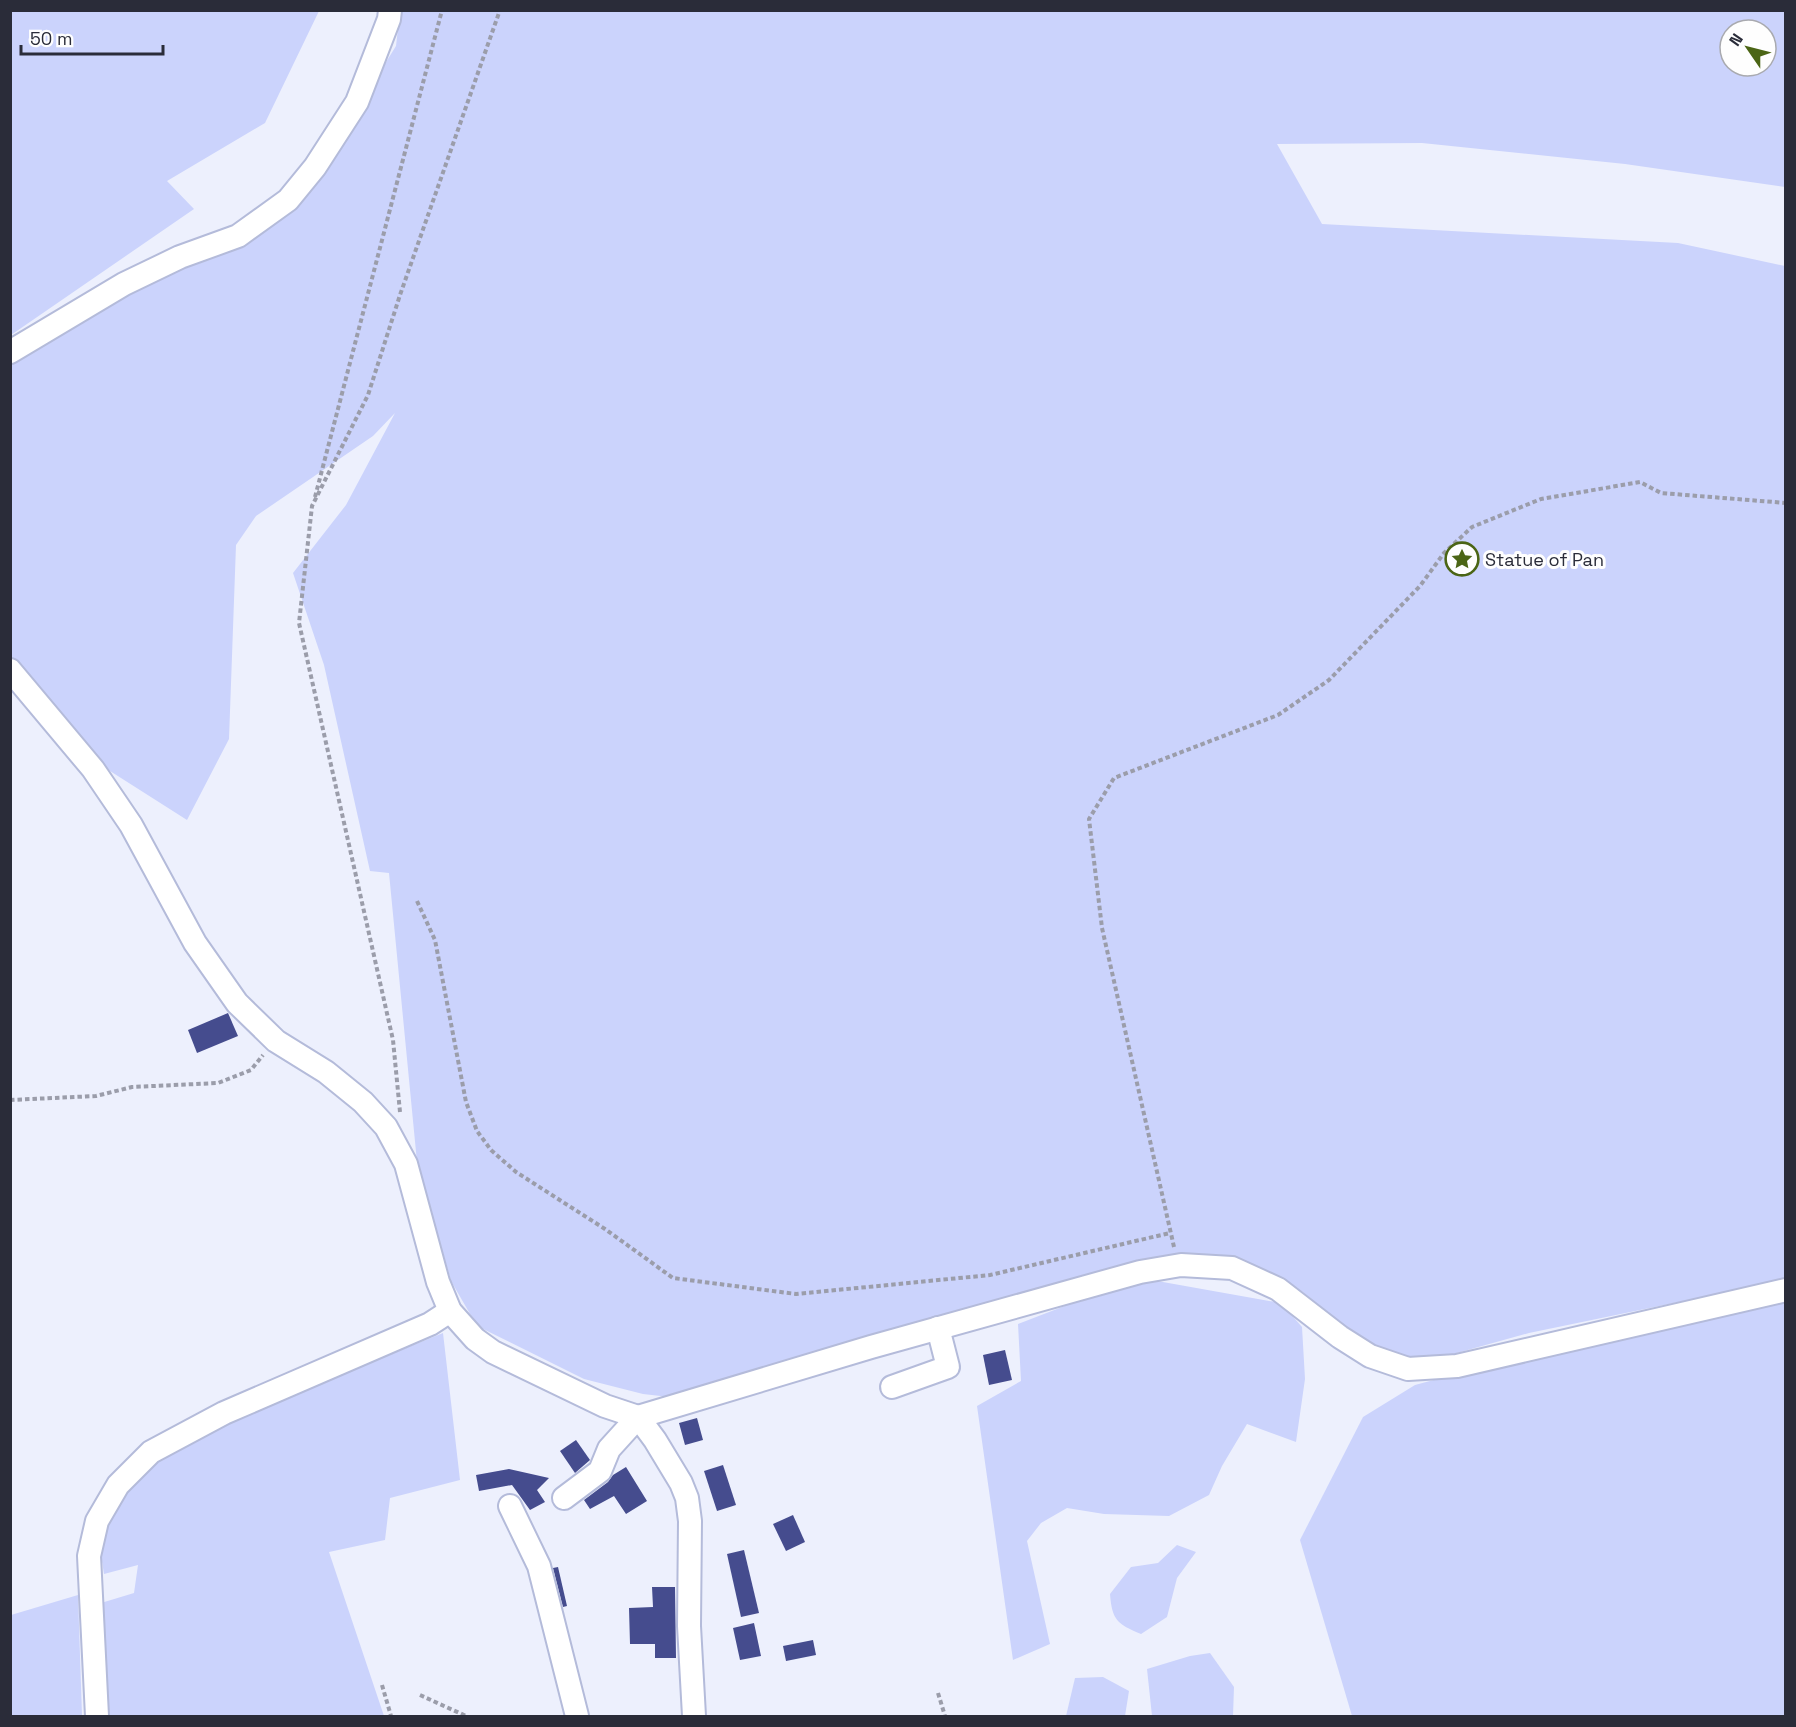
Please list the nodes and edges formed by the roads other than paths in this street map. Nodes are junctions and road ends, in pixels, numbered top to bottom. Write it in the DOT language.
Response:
graph roads {
  1 [pos="390,10"];
  2 [pos="10,352"];
  3 [pos="10,670"];
  4 [pos="1785,1290"];
  5 [pos="450,1311"];
  6 [pos="939,1328"];
  7 [pos="892,1387"];
  8 [pos="638,1417"];
  9 [pos="564,1498"];
  10 [pos="510,1506"];
  11 [pos="97,1716"];
  12 [pos="577,1716"];
  13 [pos="694,1716"];
  1 -- 2 [label="street"];
  3 -- 5 [label="street"];
  4 -- 6 [label="street"];
  5 -- 8 [label="street"];
  5 -- 11 [label="street"];
  6 -- 7 [label="street"];
  6 -- 8 [label="street"];
  8 -- 9 [label="street"];
  8 -- 13 [label="street"];
  10 -- 12 [label="street"];
}
